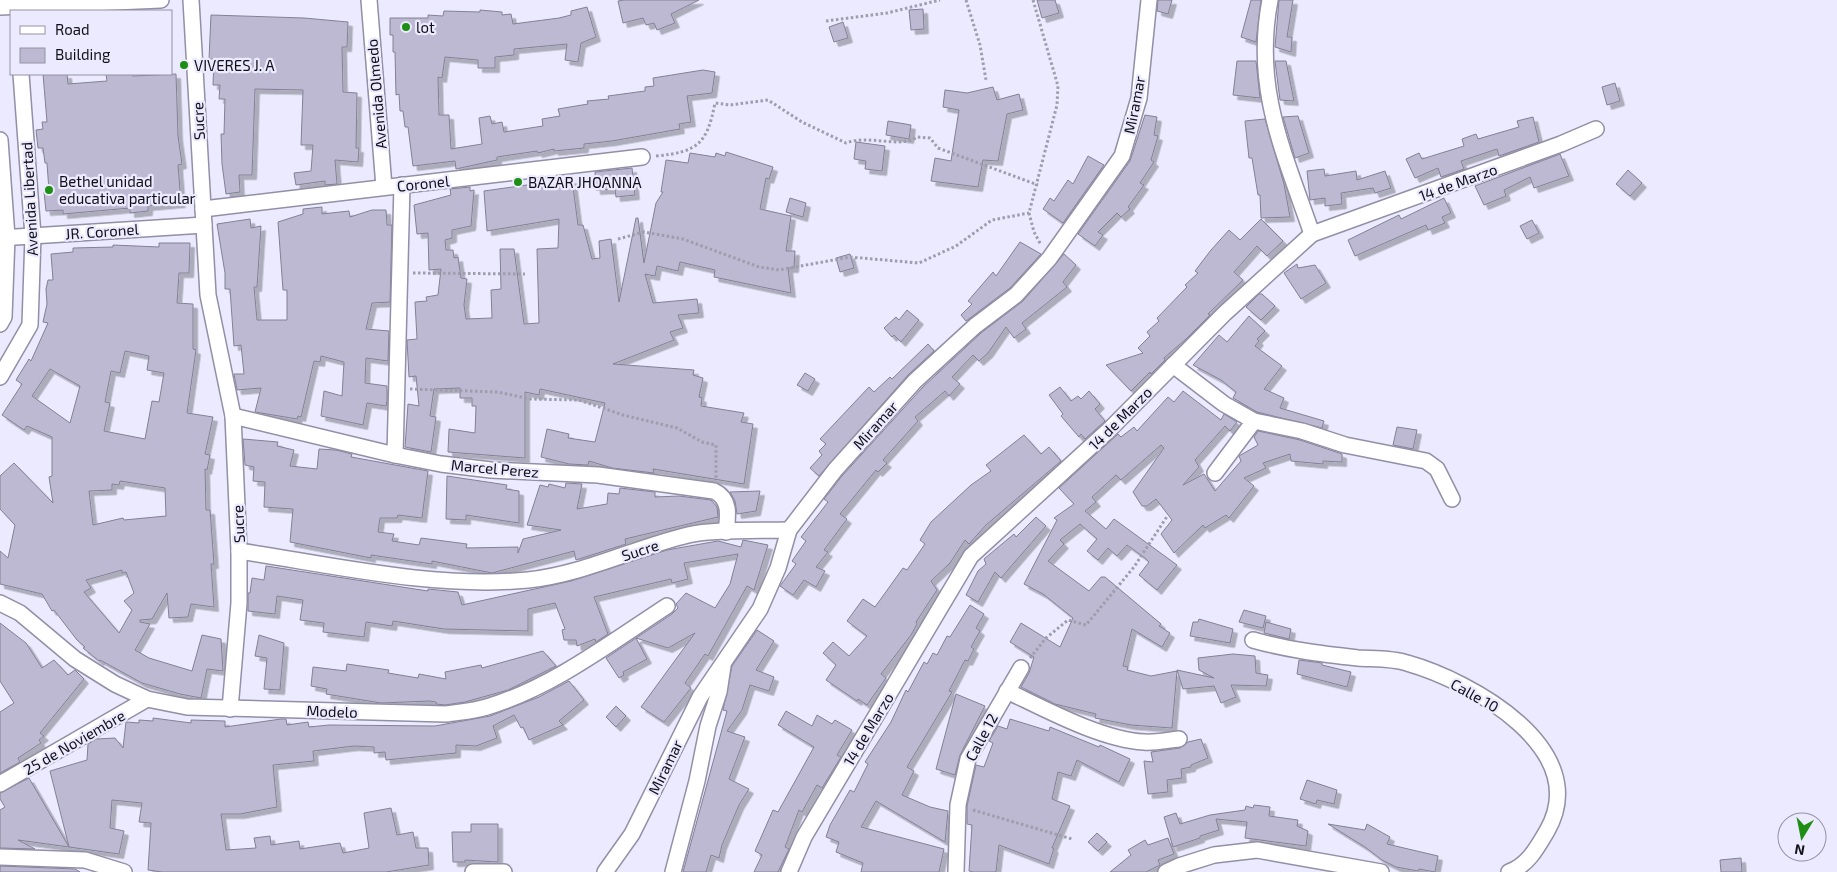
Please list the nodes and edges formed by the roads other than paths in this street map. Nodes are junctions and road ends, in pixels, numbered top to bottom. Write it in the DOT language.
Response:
graph roads {
  1 [pos="161,0"];
  2 [pos="191,0"];
  3 [pos="369,0"];
  4 [pos="1149,0"];
  5 [pos="1270,0"];
  6 [pos="16,6"];
  7 [pos="0,7"];
  8 [pos="21,75"];
  9 [pos="1596,129"];
  10 [pos="0,140"];
  11 [pos="642,157"];
  12 [pos="402,185"];
  13 [pos="384,187"];
  14 [pos="203,209"];
  15 [pos="204,225"];
  16 [pos="1312,234"];
  17 [pos="34,236"];
  18 [pos="4,238"];
  19 [pos="0,324"];
  20 [pos="1174,365"];
  21 [pos="0,377"];
  22 [pos="233,416"];
  23 [pos="1254,422"];
  24 [pos="395,455"];
  25 [pos="1215,473"];
  26 [pos="1452,499"];
  27 [pos="789,530"];
  28 [pos="726,532"];
  29 [pos="240,551"];
  30 [pos="0,603"];
  31 [pos="666,606"];
  32 [pos="1253,640"];
  33 [pos="724,659"];
  34 [pos="1022,668"];
  35 [pos="1007,691"];
  36 [pos="148,699"];
  37 [pos="230,709"];
  38 [pos="1179,739"];
  39 [pos="0,784"];
  40 [pos="0,857"];
  41 [pos="124,872"];
  42 [pos="472,872"];
  43 [pos="504,872"];
  44 [pos="605,872"];
  45 [pos="672,872"];
  46 [pos="790,872"];
  47 [pos="956,872"];
  48 [pos="1166,872"];
  49 [pos="1382,872"];
  50 [pos="1509,872"];
  1 -- 6 [label="street"];
  2 -- 14 [label="street, Sucre"];
  3 -- 13 [label="street, Avenida Olmedo"];
  4 -- 27 [label="street, Miramar"];
  5 -- 16 [label="street"];
  6 -- 7 [label="street"];
  8 -- 17 [label="street, Avenida Libertad"];
  9 -- 16 [label="street, 14 de Marzo"];
  10 -- 18 [label="street, Avenida Libertad"];
  11 -- 12 [label="street, Coronel"];
  12 -- 13 [label="street, Coronel"];
  12 -- 24 [label="street"];
  13 -- 14 [label="street, Coronel"];
  14 -- 15 [label="street, Sucre"];
  15 -- 17 [label="street, JR. Coronel"];
  15 -- 22 [label="street, Sucre"];
  16 -- 20 [label="street, 14 de Marzo"];
  17 -- 18 [label="street, JR. Coronel"];
  17 -- 21 [label="street, Avenida Libertad"];
  18 -- 19 [label="street, Avenida Libertad"];
  20 -- 23 [label="street"];
  20 -- 46 [label="street, 14 de Marzo"];
  22 -- 24 [label="street, Marcel Perez"];
  22 -- 29 [label="street, Sucre"];
  23 -- 25 [label="street"];
  23 -- 26 [label="street"];
  24 -- 28 [label="street, Marcel Perez"];
  27 -- 28 [label="street, Sucre"];
  27 -- 33 [label="street, Miramar"];
  28 -- 29 [label="street, Sucre"];
  29 -- 37 [label="street"];
  30 -- 36 [label="street, Modelo"];
  31 -- 37 [label="street, Modelo"];
  32 -- 50 [label="street, Calle 10"];
  33 -- 44 [label="street, Miramar"];
  33 -- 45 [label="street"];
  34 -- 35 [label="street, Calle 12"];
  35 -- 38 [label="street"];
  35 -- 47 [label="street, Calle 12"];
  36 -- 37 [label="street, Modelo"];
  36 -- 39 [label="street, 25 de Noviembre"];
  40 -- 41 [label="street"];
  42 -- 43 [label="street"];
  48 -- 49 [label="street"];
}
